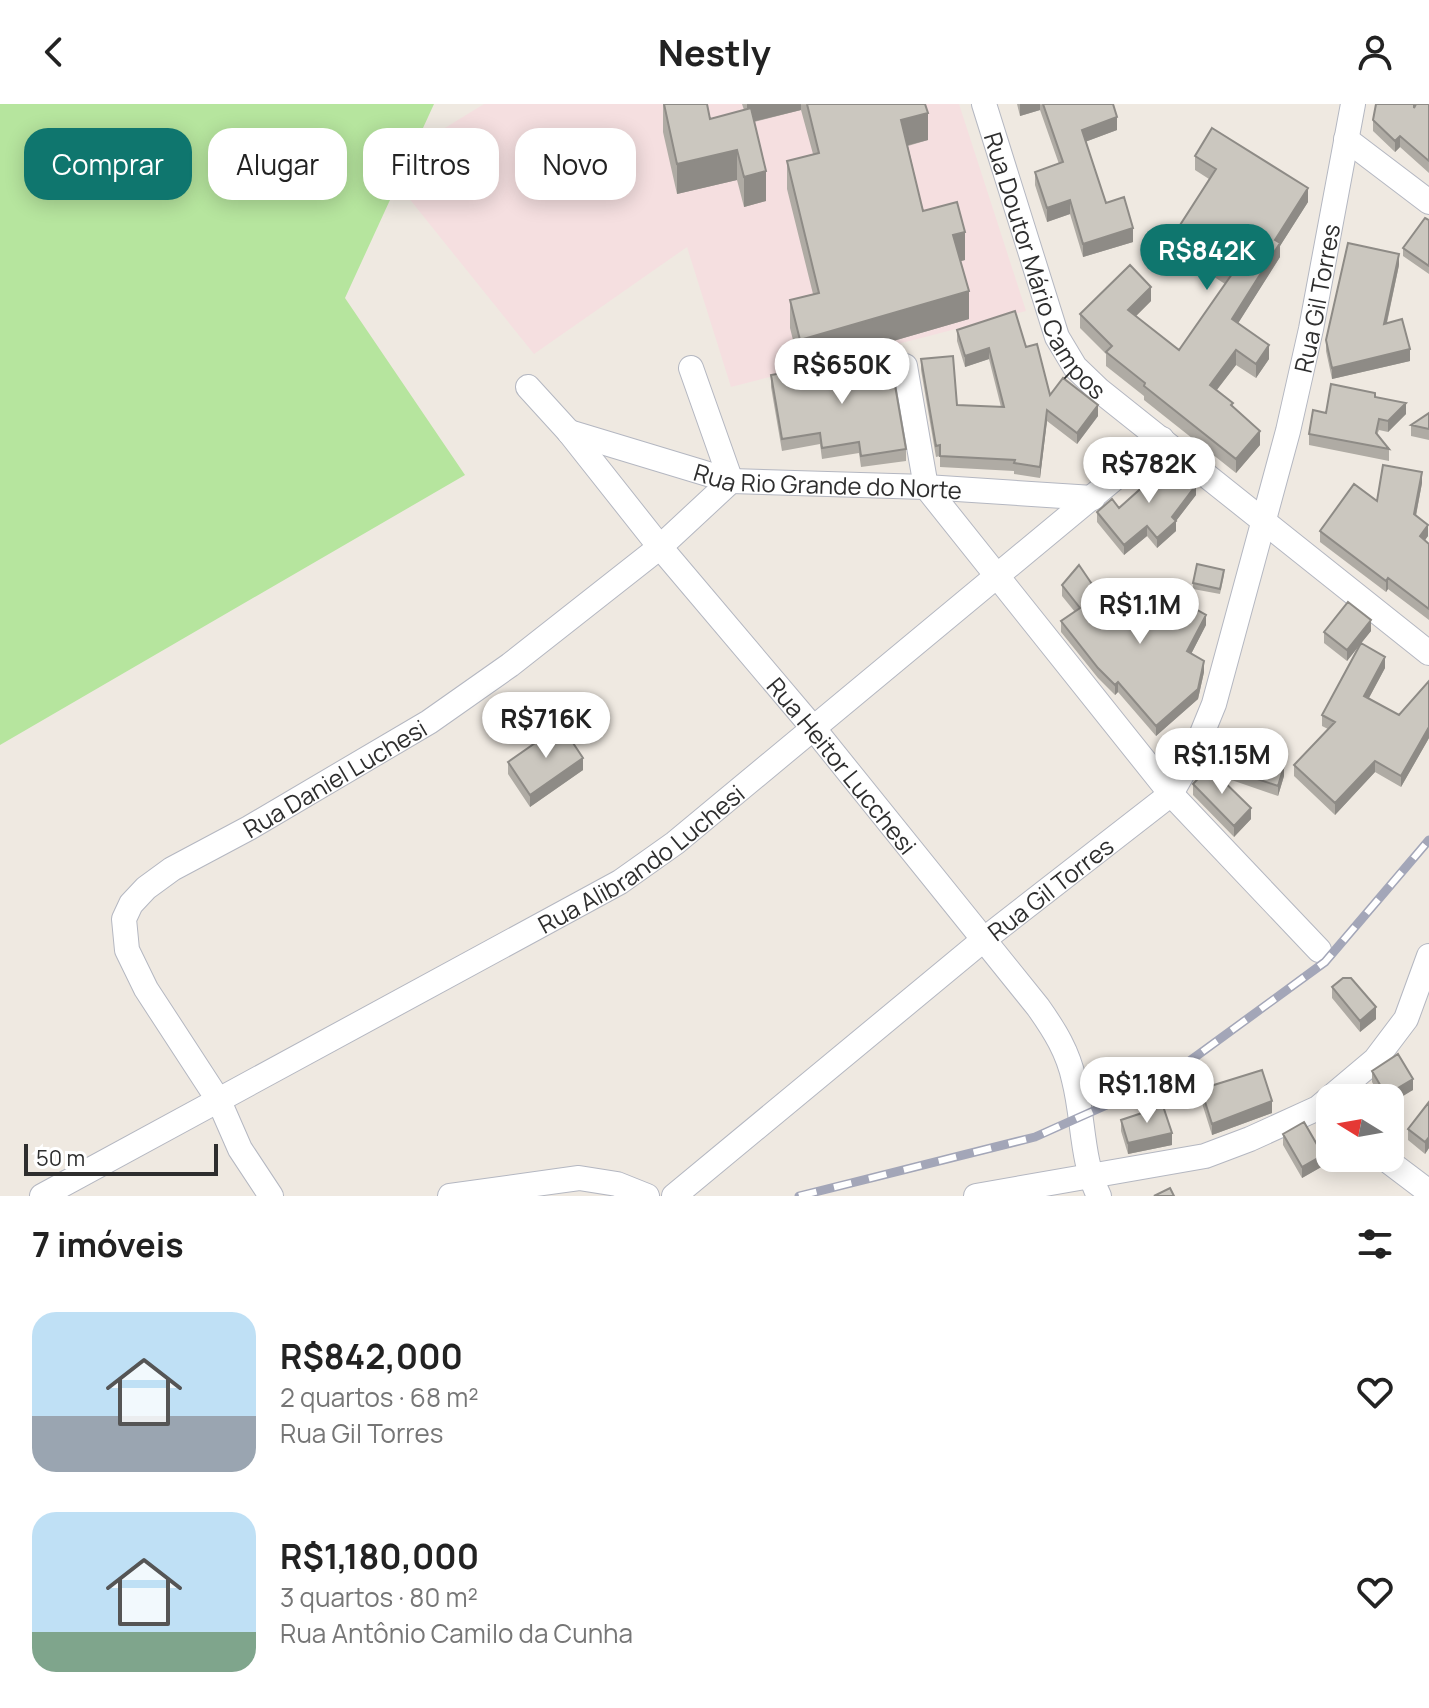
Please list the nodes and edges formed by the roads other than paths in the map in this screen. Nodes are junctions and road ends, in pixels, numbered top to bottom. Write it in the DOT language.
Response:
graph roads {
  1 [pos="984,104"];
  2 [pos="1353,104"];
  3 [pos="1346,139"];
  4 [pos="1429,202"];
  5 [pos="905,366"];
  6 [pos="691,368"];
  7 [pos="528,387"];
  8 [pos="569,432"];
  9 [pos="1162,439"];
  10 [pos="731,481"];
  11 [pos="926,487"];
  12 [pos="1093,498"];
  13 [pos="1262,522"];
  14 [pos="660,547"];
  15 [pos="998,577"];
  16 [pos="1429,653"];
  17 [pos="814,729"];
  18 [pos="1171,794"];
  19 [pos="982,941"];
  20 [pos="1319,950"];
  21 [pos="1429,956"];
  22 [pos="1352,1084"];
  23 [pos="219,1101"];
  24 [pos="1316,1116"];
  25 [pos="1403,1172"];
  26 [pos="1094,1186"];
  27 [pos="49,1192"];
  28 [pos="1429,1192"];
  29 [pos="271,1196"];
  30 [pos="450,1196"];
  31 [pos="647,1196"];
  32 [pos="674,1196"];
  33 [pos="976,1196"];
  1 -- 9 [label="street, Rua Doutor Mário Campos"];
  2 -- 3 [label="street, Rua Gil Torres"];
  3 -- 4 [label="street"];
  3 -- 13 [label="street, Rua Gil Torres"];
  5 -- 11 [label="street"];
  6 -- 10 [label="street"];
  7 -- 8 [label="street, Rua Heitor Lucchesi"];
  8 -- 10 [label="street, Rua Rio Grande do Norte"];
  8 -- 14 [label="street, Rua Heitor Lucchesi"];
  9 -- 12 [label="street, Rua Alibrando Luchesi"];
  9 -- 13 [label="street, Rua Doutor Mário Campos"];
  10 -- 11 [label="street, Rua Rio Grande do Norte"];
  10 -- 14 [label="street, Rua Daniel Luchesi"];
  11 -- 12 [label="street, Rua Rio Grande do Norte"];
  11 -- 15 [label="street"];
  12 -- 15 [label="street, Rua Alibrando Luchesi"];
  13 -- 16 [label="street, Rua Doutor Mário Campos"];
  13 -- 18 [label="street, Rua Gil Torres"];
  14 -- 17 [label="street, Rua Heitor Lucchesi"];
  14 -- 23 [label="street, Rua Daniel Luchesi"];
  15 -- 17 [label="street, Rua Alibrando Luchesi"];
  15 -- 18 [label="street"];
  17 -- 19 [label="street, Rua Heitor Lucchesi"];
  17 -- 23 [label="street, Rua Alibrando Luchesi"];
  18 -- 19 [label="street, Rua Gil Torres"];
  18 -- 20 [label="street"];
  19 -- 26 [label="street, Rua Heitor Lucchesi"];
  19 -- 32 [label="street, Rua Gil Torres"];
  21 -- 22 [label="street"];
  23 -- 27 [label="street, Rua Alibrando Luchesi"];
  23 -- 29 [label="street"];
  24 -- 26 [label="street"];
  25 -- 28 [label="street"];
  26 -- 33 [label="street"];
  30 -- 31 [label="street"];
}
